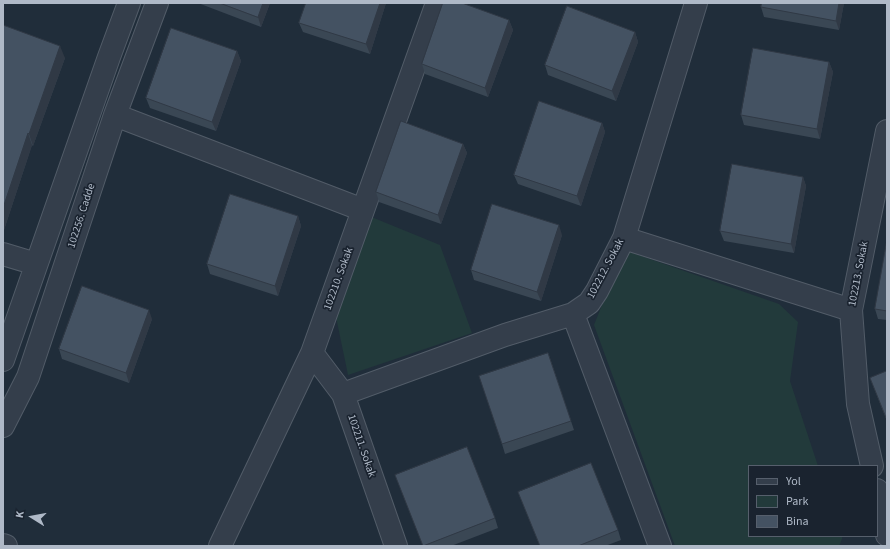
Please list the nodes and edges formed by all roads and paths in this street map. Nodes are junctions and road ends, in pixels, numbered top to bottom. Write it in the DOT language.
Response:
graph roads {
  1 [pos="129,3"];
  2 [pos="157,3"];
  3 [pos="437,3"];
  4 [pos="696,3"];
  5 [pos="115,115"];
  6 [pos="887,131"];
  7 [pos="364,210"];
  8 [pos="624,238"];
  9 [pos="3,254"];
  10 [pos="36,264"];
  11 [pos="851,310"];
  12 [pos="573,314"];
  13 [pos="312,353"];
  14 [pos="3,360"];
  15 [pos="343,394"];
  16 [pos="3,426"];
  17 [pos="872,465"];
  18 [pos="878,494"];
  19 [pos="887,535"];
  20 [pos="3,545"];
  21 [pos="6,546"];
  22 [pos="220,546"];
  23 [pos="396,546"];
  24 [pos="660,546"];
  1 -- 10 [label="street"];
  2 -- 5 [label="street, 102256. Cadde"];
  3 -- 7 [label="street, 102210. Sokak"];
  4 -- 8 [label="street, 102212. Sokak"];
  5 -- 7 [label="street"];
  5 -- 16 [label="street, 102256. Cadde"];
  6 -- 11 [label="street, 102213. Sokak"];
  7 -- 13 [label="street, 102210. Sokak"];
  8 -- 11 [label="street"];
  8 -- 12 [label="street, 102212. Sokak"];
  9 -- 10 [label="street"];
  10 -- 14 [label="street"];
  11 -- 17 [label="street, 102213. Sokak"];
  12 -- 15 [label="street, 102212. Sokak"];
  12 -- 24 [label="street"];
  13 -- 15 [label="street, 102211. Sokak"];
  13 -- 22 [label="street, 102210. Sokak"];
  15 -- 23 [label="street, 102211. Sokak"];
  18 -- 19 [label="street"];
  20 -- 21 [label="street"];
}
